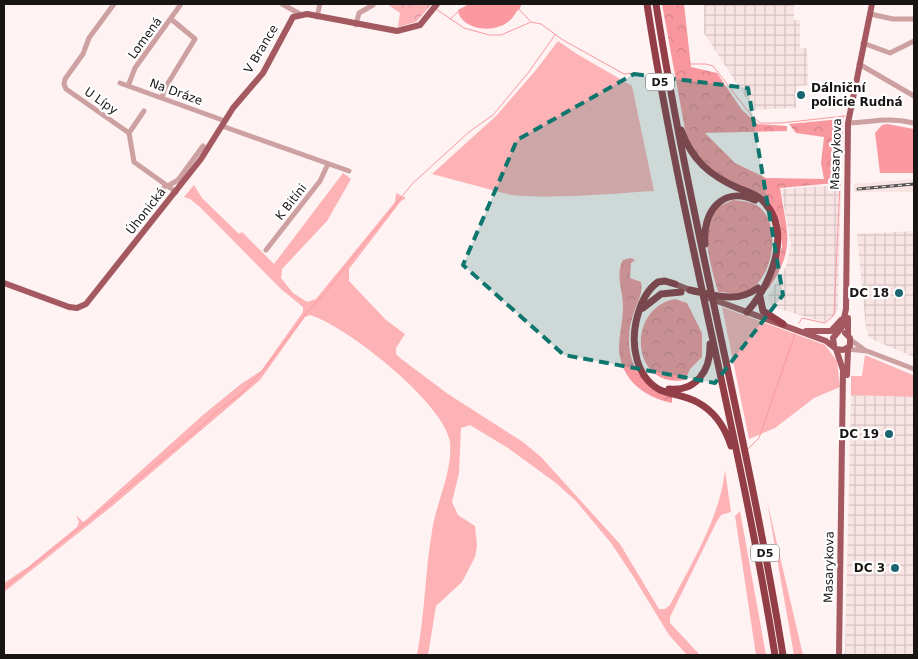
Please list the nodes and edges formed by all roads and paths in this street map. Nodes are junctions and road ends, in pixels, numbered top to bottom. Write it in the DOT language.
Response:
graph roads {
  1 [pos="114,4"];
  2 [pos="181,4"];
  3 [pos="282,4"];
  4 [pos="320,4"];
  5 [pos="437,4"];
  6 [pos="648,4"];
  7 [pos="872,4"];
  8 [pos="373,5"];
  9 [pos="656,5"];
  10 [pos="300,14"];
  11 [pos="870,14"];
  12 [pos="317,16"];
  13 [pos="171,19"];
  14 [pos="914,19"];
  15 [pos="356,25"];
  16 [pos="914,41"];
  17 [pos="863,43"];
  18 [pos="859,64"];
  19 [pos="120,83"];
  20 [pos="128,86"];
  21 [pos="914,96"];
  22 [pos="162,97"];
  23 [pos="674,108"];
  24 [pos="144,111"];
  25 [pos="223,123"];
  26 [pos="848,123"];
  27 [pos="914,123"];
  28 [pos="129,133"];
  29 [pos="203,146"];
  30 [pos="328,164"];
  31 [pos="349,171"];
  32 [pos="167,185"];
  33 [pos="176,192"];
  34 [pos="152,203"];
  35 [pos="768,208"];
  36 [pos="266,250"];
  37 [pos="708,277"];
  38 [pos="846,277"];
  39 [pos="4,283"];
  40 [pos="675,284"];
  41 [pos="690,290"];
  42 [pos="759,291"];
  43 [pos="682,292"];
  44 [pos="715,300"];
  45 [pos="747,312"];
  46 [pos="708,321"];
  47 [pos="783,324"];
  48 [pos="635,327"];
  49 [pos="799,330"];
  50 [pos="812,332"];
  51 [pos="837,334"];
  52 [pos="849,337"];
  53 [pos="835,347"];
  54 [pos="849,349"];
  55 [pos="867,351"];
  56 [pos="914,369"];
  57 [pos="650,382"];
  58 [pos="843,418"];
  59 [pos="741,475"];
  60 [pos="775,655"];
  61 [pos="783,655"];
  62 [pos="839,655"];
  1 -- 28 [label="street, U Lípy"];
  2 -- 13 [label="street, Lomená"];
  3 -- 10 [label="street"];
  4 -- 12 [label="street"];
  5 -- 15 [label="main road"];
  6 -- 46 [label="highway, D5"];
  7 -- 11 [label="main road, Masarykova"];
  8 -- 15 [label="street"];
  9 -- 23 [label="highway, D5"];
  10 -- 12 [label="main road"];
  10 -- 25 [label="main road, V Brance"];
  11 -- 14 [label="street"];
  11 -- 17 [label="main road, Masarykova"];
  12 -- 15 [label="main road"];
  13 -- 20 [label="street, Lomená"];
  13 -- 22 [label="street"];
  16 -- 17 [label="street"];
  17 -- 18 [label="main road, Masarykova"];
  18 -- 21 [label="street"];
  18 -- 26 [label="main road, Masarykova"];
  19 -- 20 [label="street, Na Dráze"];
  20 -- 22 [label="street, Na Dráze"];
  22 -- 25 [label="street, Na Dráze"];
  23 -- 35 [label="highway"];
  23 -- 37 [label="highway, D5"];
  24 -- 28 [label="street"];
  25 -- 30 [label="street, Na Dráze"];
  25 -- 33 [label="main road, Úhonická"];
  26 -- 27 [label="street"];
  26 -- 38 [label="main road, Masarykova"];
  28 -- 32 [label="street"];
  29 -- 32 [label="street"];
  30 -- 31 [label="street, Na Dráze"];
  30 -- 36 [label="street, K Bitíni"];
  32 -- 33 [label="street"];
  32 -- 34 [label="street"];
  33 -- 39 [label="main road, Úhonická"];
  35 -- 37 [label="highway"];
  35 -- 42 [label="highway"];
  37 -- 61 [label="highway, D5"];
  38 -- 50 [label="main road"];
  38 -- 51 [label="main road, Masarykova"];
  38 -- 52 [label="main road, Masarykova"];
  40 -- 41 [label="main road"];
  40 -- 48 [label="highway"];
  41 -- 42 [label="highway"];
  41 -- 44 [label="main road"];
  42 -- 45 [label="highway"];
  42 -- 47 [label="highway"];
  43 -- 44 [label="main road"];
  43 -- 48 [label="highway"];
  44 -- 45 [label="main road"];
  45 -- 47 [label="main road"];
  46 -- 57 [label="highway"];
  46 -- 59 [label="highway, D5"];
  47 -- 49 [label="main road"];
  48 -- 57 [label="highway"];
  49 -- 50 [label="main road"];
  49 -- 53 [label="main road"];
  50 -- 51 [label="main road"];
  51 -- 52 [label="main road"];
  51 -- 53 [label="main road, Masarykova"];
  52 -- 54 [label="main road"];
  52 -- 55 [label="street"];
  53 -- 54 [label="main road"];
  53 -- 58 [label="main road, Masarykova"];
  54 -- 55 [label="street"];
  54 -- 58 [label="main road, Masarykova"];
  55 -- 56 [label="street"];
  57 -- 59 [label="highway"];
  58 -- 62 [label="main road, Masarykova"];
  59 -- 60 [label="highway, D5"];
}
